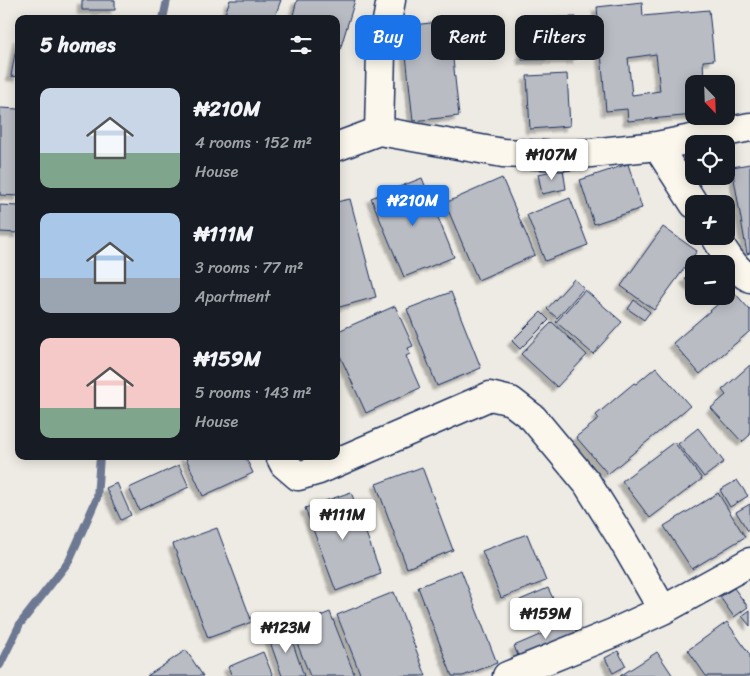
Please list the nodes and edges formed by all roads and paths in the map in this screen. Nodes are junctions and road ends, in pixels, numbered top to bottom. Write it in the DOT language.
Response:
graph roads {
  1 [pos="391,0"];
  2 [pos="750,127"];
  3 [pos="379,131"];
  4 [pos="340,146"];
  5 [pos="657,146"];
  6 [pos="688,195"];
  7 [pos="721,245"];
  8 [pos="750,278"];
  9 [pos="282,460"];
  10 [pos="750,562"];
  11 [pos="663,610"];
  12 [pos="507,676"];
  1 -- 3 [label="street"];
  2 -- 5 [label="street"];
  3 -- 4 [label="street"];
  3 -- 5 [label="street"];
  5 -- 6 [label="street"];
  7 -- 8 [label="street"];
  9 -- 11 [label="street"];
  10 -- 11 [label="street"];
  11 -- 12 [label="street"];
}
